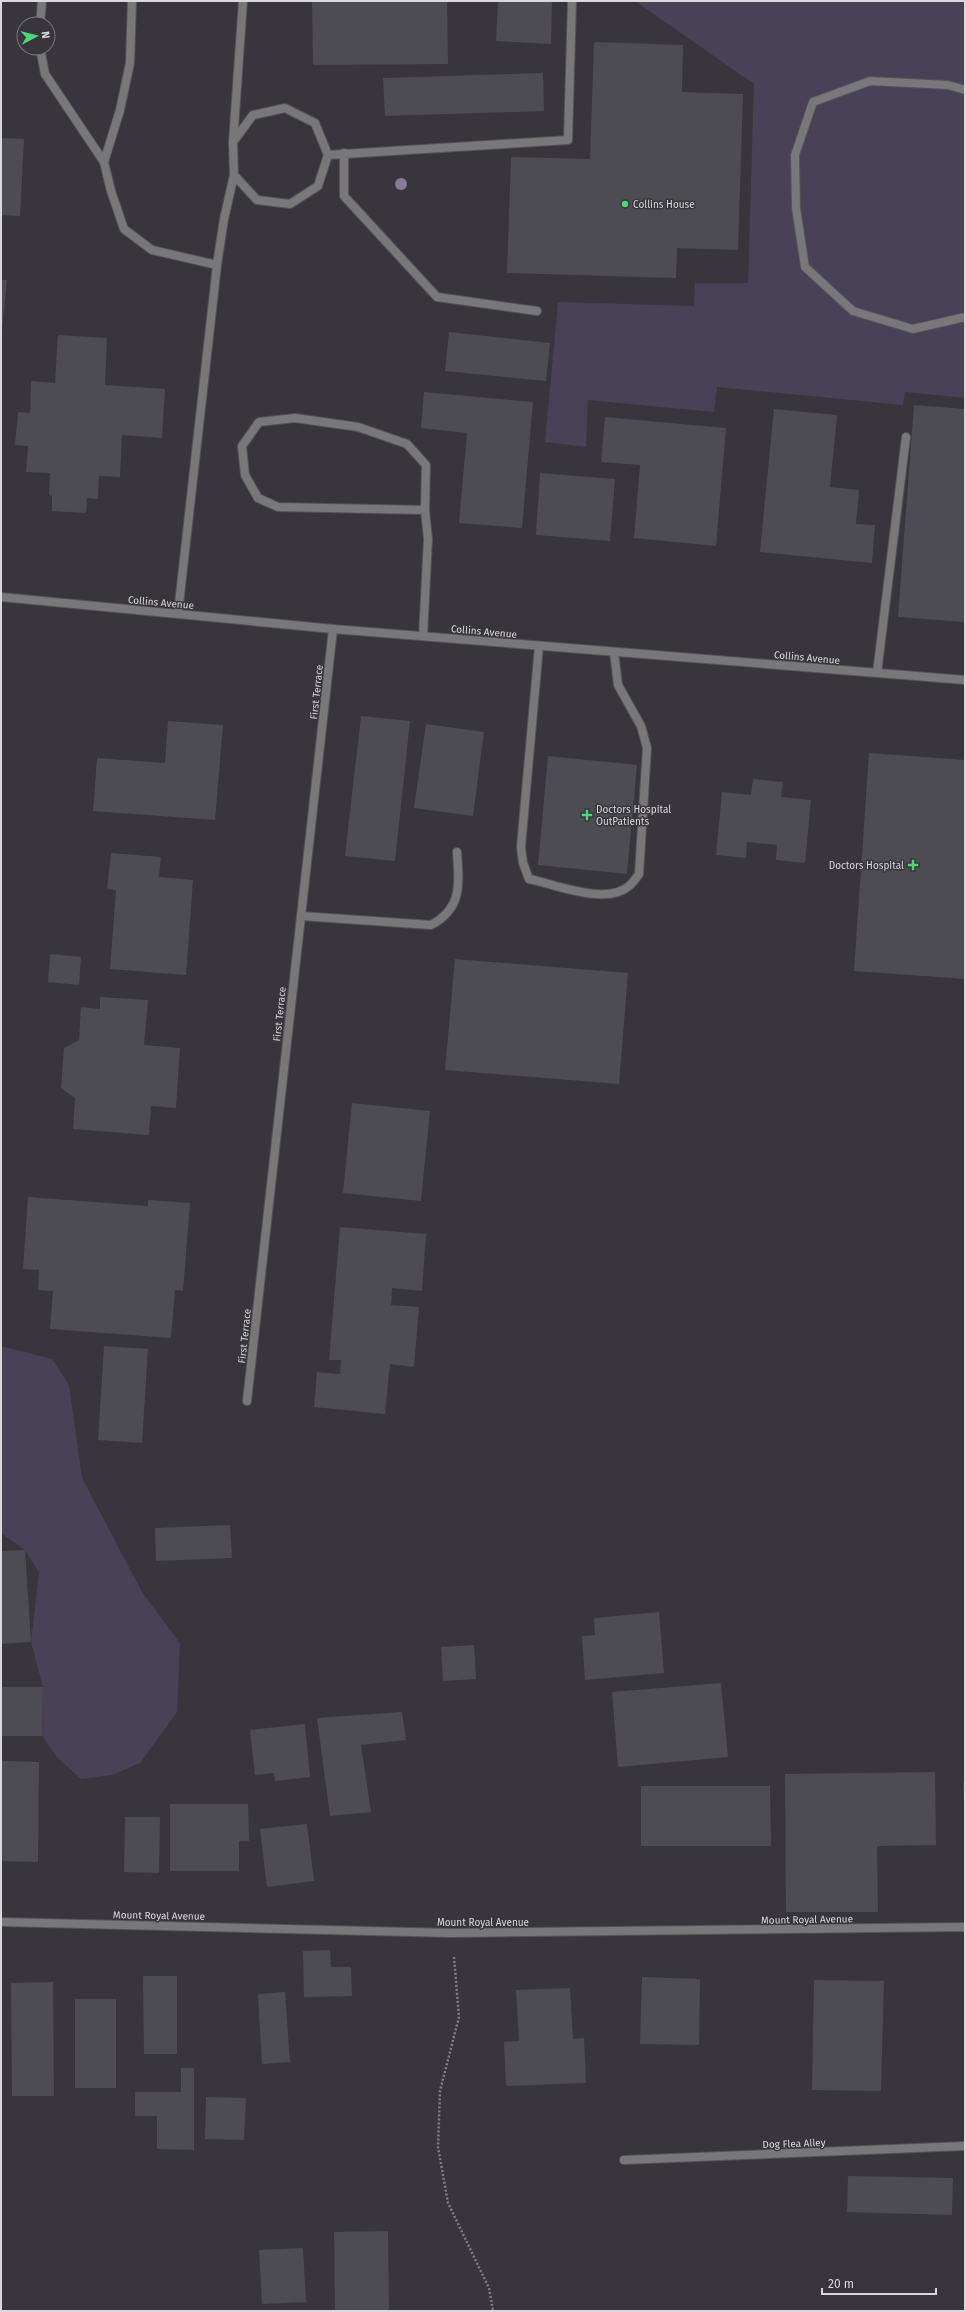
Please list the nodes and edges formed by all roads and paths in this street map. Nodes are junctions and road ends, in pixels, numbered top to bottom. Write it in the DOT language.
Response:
graph roads {
  1 [pos="42,1"];
  2 [pos="132,1"];
  3 [pos="243,1"];
  4 [pos="572,1"];
  5 [pos="41,16"];
  6 [pos="42,56"];
  7 [pos="965,90"];
  8 [pos="233,142"];
  9 [pos="344,153"];
  10 [pos="328,155"];
  11 [pos="104,162"];
  12 [pos="234,175"];
  13 [pos="217,266"];
  14 [pos="537,311"];
  15 [pos="965,317"];
  16 [pos="906,437"];
  17 [pos="426,510"];
  18 [pos="1,597"];
  19 [pos="178,613"];
  20 [pos="333,629"];
  21 [pos="423,636"];
  22 [pos="539,646"];
  23 [pos="614,652"];
  24 [pos="877,673"];
  25 [pos="965,680"];
  26 [pos="457,852"];
  27 [pos="301,916"];
  28 [pos="247,1401"];
  29 [pos="1,1922"];
  30 [pos="965,1927"];
  31 [pos="452,1933"];
  32 [pos="965,2146"];
  33 [pos="624,2160"];
  34 [pos="493,2311"];
  1 -- 5 [label="street"];
  2 -- 11 [label="street"];
  3 -- 8 [label="street"];
  4 -- 9 [label="street"];
  6 -- 11 [label="street"];
  7 -- 15 [label="street"];
  8 -- 10 [label="street"];
  8 -- 12 [label="street"];
  9 -- 10 [label="street"];
  9 -- 14 [label="street"];
  10 -- 12 [label="street"];
  11 -- 13 [label="street"];
  12 -- 13 [label="street"];
  13 -- 19 [label="street"];
  16 -- 24 [label="street"];
  17 -- 17 [label="street"];
  17 -- 21 [label="street"];
  18 -- 19 [label="street, Collins Avenue"];
  19 -- 20 [label="street, Collins Avenue"];
  20 -- 21 [label="street, Collins Avenue"];
  20 -- 27 [label="street, First Terrace"];
  21 -- 22 [label="street, Collins Avenue"];
  22 -- 23 [label="street, Collins Avenue"];
  22 -- 23 [label="street"];
  23 -- 24 [label="street, Collins Avenue"];
  24 -- 25 [label="street, Collins Avenue"];
  26 -- 27 [label="street"];
  27 -- 28 [label="street, First Terrace"];
  29 -- 31 [label="street, Mount Royal Avenue"];
  30 -- 31 [label="street, Mount Royal Avenue"];
  31 -- 34 [label="path"];
  32 -- 33 [label="street, Dog Flea Alley"];
}
